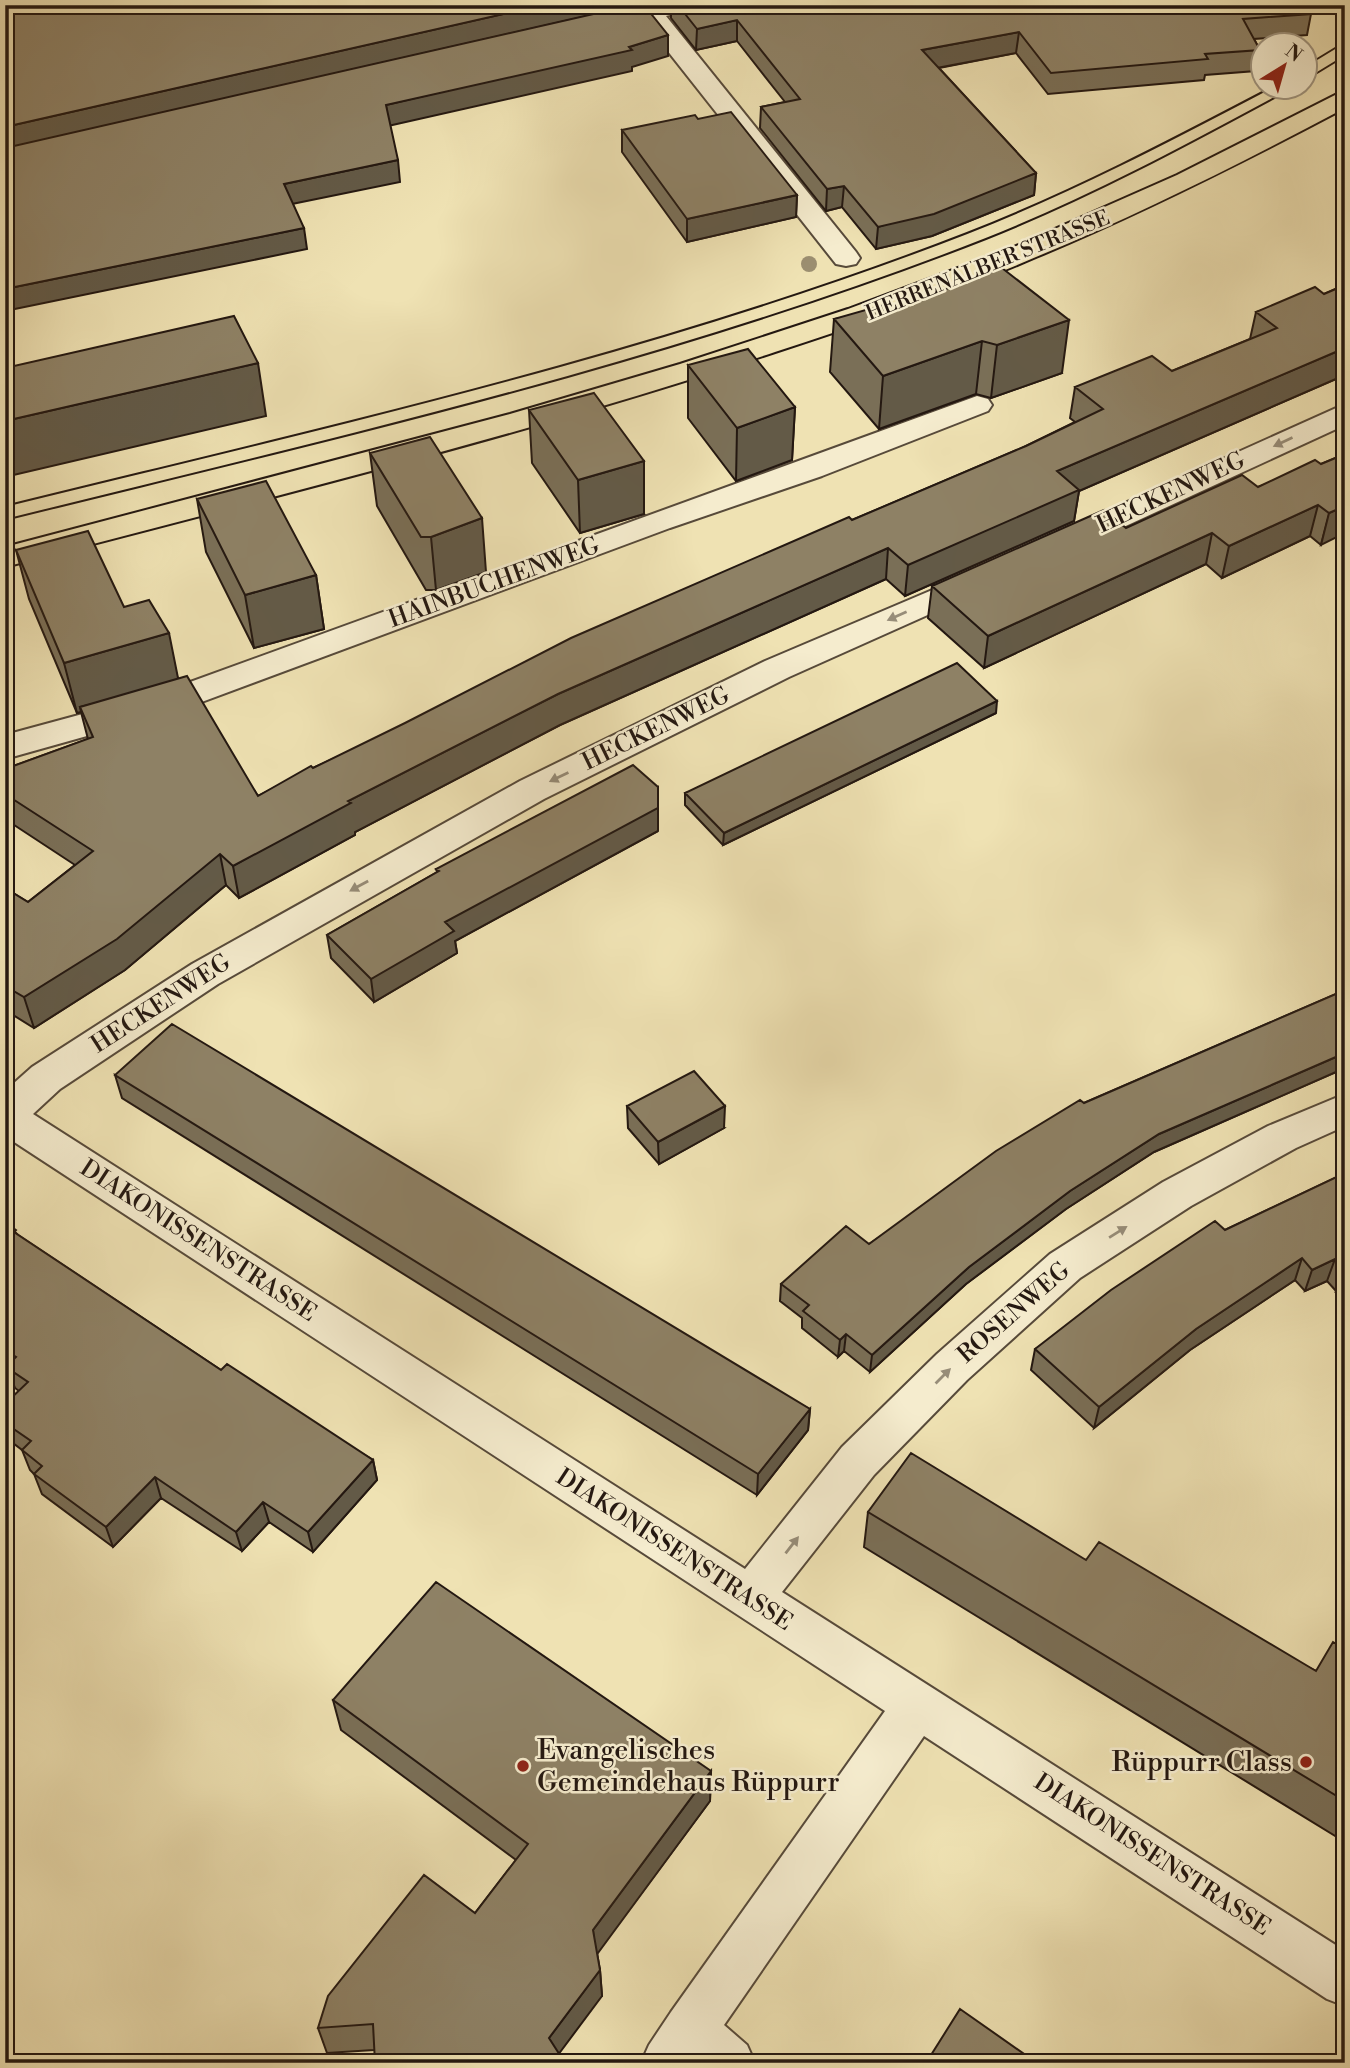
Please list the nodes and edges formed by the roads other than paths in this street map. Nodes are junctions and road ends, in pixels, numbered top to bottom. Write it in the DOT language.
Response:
graph roads {
  1 [pos="682,5"];
  2 [pos="650,12"];
  3 [pos="570,31"];
  4 [pos="1345,99"];
  5 [pos="846,258"];
  6 [pos="977,405"];
  7 [pos="1345,413"];
  8 [pos="1038,554"];
  9 [pos="5,557"];
  10 [pos="1000,570"];
  11 [pos="5,747"];
  12 [pos="1345,1109"];
  13 [pos="5,1115"];
  14 [pos="749,1599"];
  15 [pos="917,1706"];
  16 [pos="1345,1981"];
  17 [pos="678,2047"];
  18 [pos="729,2063"];
  1 -- 2 [label="street"];
  2 -- 3 [label="street"];
  2 -- 5 [label="street"];
  4 -- 9 [label="main road, HERRENALBER STRASSE"];
  6 -- 11 [label="street, HAINBUCHENWEG"];
  7 -- 8 [label="street, HECKENWEG, one-way"];
  10 -- 13 [label="street, HECKENWEG, one-way"];
  14 -- 12 [label="street, ROSENWEG, one-way"];
  13 -- 14 [label="street, DIAKONISSENSTRASSE"];
  14 -- 15 [label="street, DIAKONISSENSTRASSE"];
  15 -- 16 [label="street, DIAKONISSENSTRASSE"];
  15 -- 17 [label="street"];
  17 -- 18 [label="street"];
}
